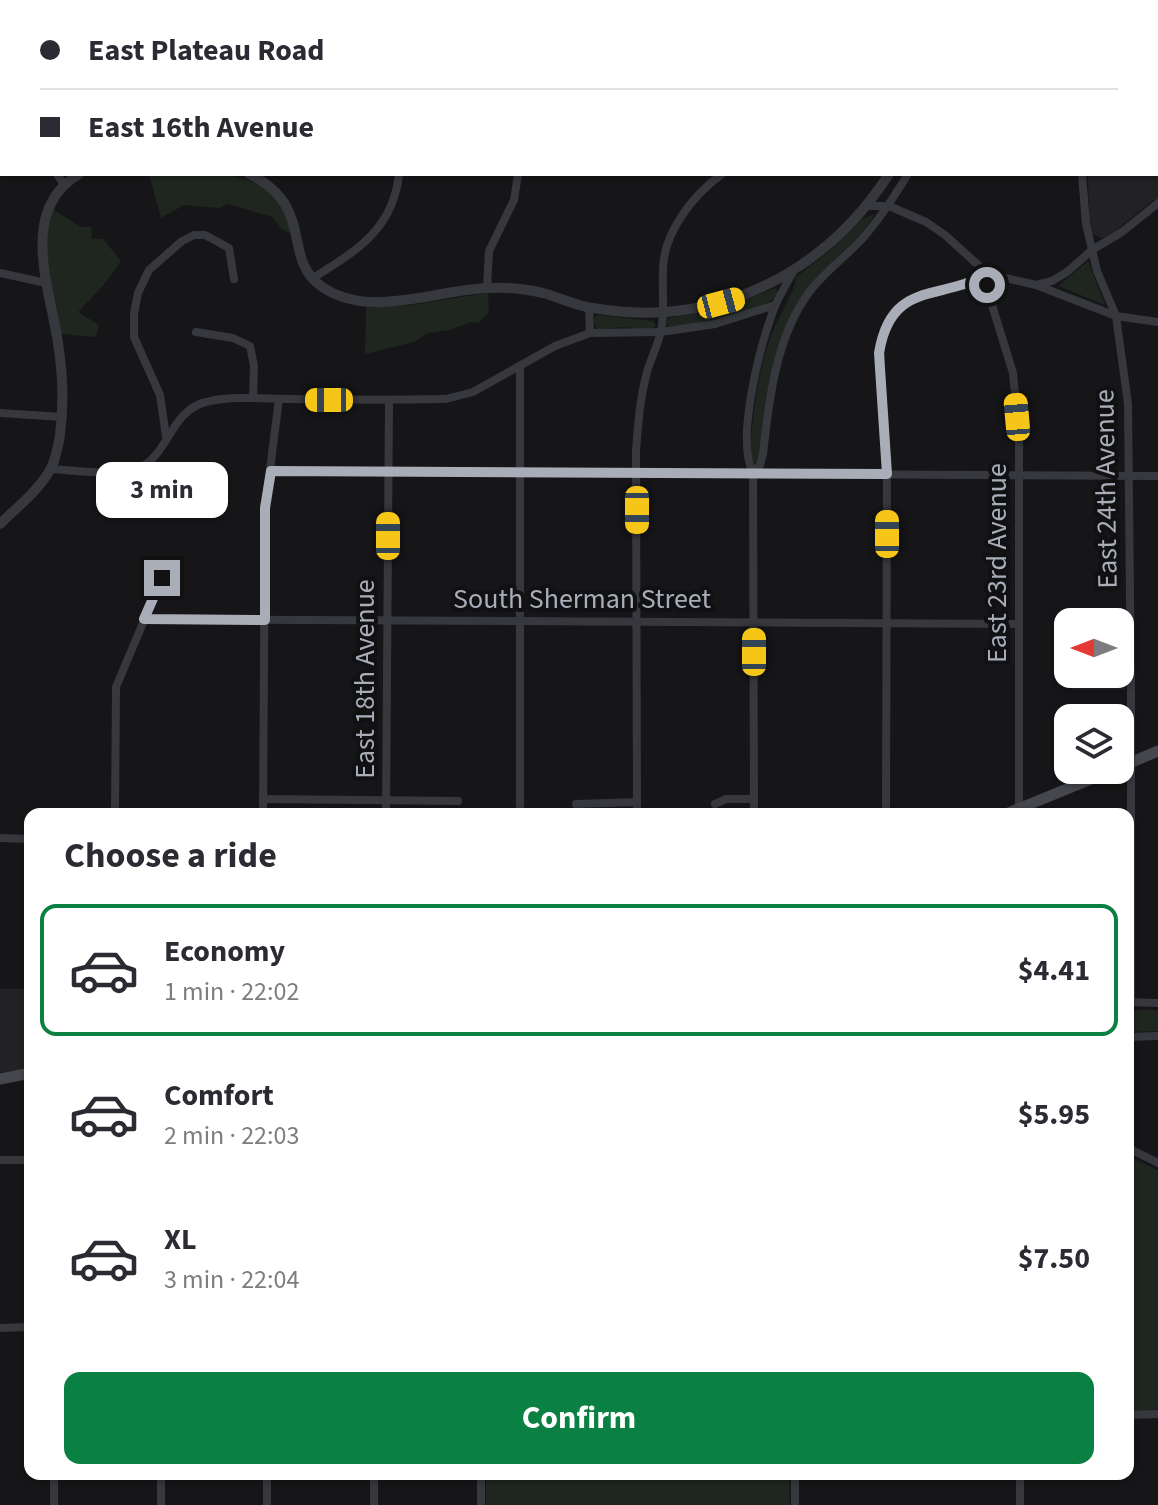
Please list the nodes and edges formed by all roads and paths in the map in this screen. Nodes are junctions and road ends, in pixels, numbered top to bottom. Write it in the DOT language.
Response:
graph roads {
  1 [pos="58,176"];
  2 [pos="74,176"];
  3 [pos="253,176"];
  4 [pos="399,176"];
  5 [pos="518,176"];
  6 [pos="720,176"];
  7 [pos="888,176"];
  8 [pos="907,176"];
  9 [pos="1082,176"];
  10 [pos="64,185"];
  11 [pos="1158,203"];
  12 [pos="866,206"];
  13 [pos="889,206"];
  14 [pos="1092,250"];
  15 [pos="793,272"];
  16 [pos="0,273"];
  17 [pos="988,274"];
  18 [pos="313,278"];
  19 [pos="234,279"];
  20 [pos="46,283"];
  21 [pos="1036,285"];
  22 [pos="487,287"];
  23 [pos="775,305"];
  24 [pos="589,308"];
  25 [pos="663,314"];
  26 [pos="1116,316"];
  27 [pos="1158,322"];
  28 [pos="196,332"];
  29 [pos="661,332"];
  30 [pos="590,333"];
  31 [pos="520,367"];
  32 [pos="253,398"];
  33 [pos="279,399"];
  34 [pos="389,401"];
  35 [pos="0,413"];
  36 [pos="62,417"];
  37 [pos="166,436"];
  38 [pos="51,469"];
  39 [pos="271,471"];
  40 [pos="637,472"];
  41 [pos="753,472"];
  42 [pos="388,473"];
  43 [pos="521,473"];
  44 [pos="887,474"];
  45 [pos="1020,475"];
  46 [pos="1129,476"];
  47 [pos="1158,476"];
  48 [pos="0,524"];
  49 [pos="162,578"];
  50 [pos="144,619"];
  51 [pos="265,620"];
  52 [pos="387,620"];
  53 [pos="519,621"];
  54 [pos="637,622"];
  55 [pos="754,622"];
  56 [pos="886,624"];
  57 [pos="1019,624"];
  58 [pos="1127,704"];
  59 [pos="1158,751"];
  60 [pos="1134,762"];
  61 [pos="1079,784"];
  62 [pos="1126,784"];
  63 [pos="263,799"];
  64 [pos="754,799"];
  65 [pos="386,800"];
  66 [pos="458,801"];
  67 [pos="637,802"];
  68 [pos="576,804"];
  69 [pos="715,804"];
  70 [pos="115,808"];
  71 [pos="263,808"];
  72 [pos="386,808"];
  73 [pos="520,808"];
  74 [pos="637,808"];
  75 [pos="754,808"];
  76 [pos="886,808"];
  77 [pos="1019,808"];
  78 [pos="1021,808"];
  79 [pos="1127,808"];
  80 [pos="0,838"];
  81 [pos="24,839"];
  82 [pos="1134,1002"];
  83 [pos="1158,1003"];
  84 [pos="1158,1036"];
  85 [pos="1134,1037"];
  86 [pos="24,1074"];
  87 [pos="0,1079"];
  88 [pos="1134,1151"];
  89 [pos="0,1160"];
  90 [pos="24,1160"];
  91 [pos="1158,1163"];
  92 [pos="24,1327"];
  93 [pos="0,1328"];
  94 [pos="1158,1414"];
  95 [pos="1134,1415"];
  96 [pos="54,1480"];
  97 [pos="161,1480"];
  98 [pos="267,1480"];
  99 [pos="374,1480"];
  100 [pos="481,1480"];
  101 [pos="795,1480"];
  102 [pos="1020,1480"];
  103 [pos="54,1505"];
  104 [pos="161,1505"];
  105 [pos="267,1505"];
  106 [pos="374,1505"];
  107 [pos="481,1505"];
  108 [pos="795,1505"];
  109 [pos="1020,1505"];
  1 -- 10 [label="street"];
  2 -- 10 [label="street"];
  3 -- 18 [label="street"];
  4 -- 18 [label="street"];
  5 -- 22 [label="street"];
  6 -- 25 [label="street"];
  7 -- 12 [label="street"];
  8 -- 13 [label="street"];
  9 -- 14 [label="street, East 24th Avenue"];
  10 -- 20 [label="street"];
  11 -- 14 [label="street"];
  12 -- 13 [label="street"];
  12 -- 15 [label="street"];
  13 -- 17 [label="street"];
  13 -- 41 [label="street"];
  14 -- 21 [label="street"];
  14 -- 26 [label="street, East 24th Avenue"];
  15 -- 23 [label="street"];
  15 -- 25 [label="street"];
  16 -- 20 [label="street"];
  17 -- 21 [label="street"];
  17 -- 44 [label="street"];
  17 -- 45 [label="street, East 23rd Avenue"];
  18 -- 22 [label="street"];
  19 -- 37 [label="street"];
  20 -- 36 [label="street"];
  21 -- 26 [label="street"];
  22 -- 24 [label="street"];
  23 -- 29 [label="street"];
  23 -- 41 [label="street"];
  24 -- 25 [label="street"];
  24 -- 30 [label="street"];
  25 -- 29 [label="street"];
  26 -- 27 [label="street"];
  26 -- 46 [label="street, East 24th Avenue"];
  28 -- 32 [label="street"];
  29 -- 30 [label="street"];
  29 -- 40 [label="street"];
  30 -- 31 [label="street"];
  31 -- 34 [label="street"];
  31 -- 43 [label="street"];
  32 -- 33 [label="street"];
  32 -- 37 [label="street"];
  33 -- 34 [label="street"];
  33 -- 39 [label="street"];
  34 -- 42 [label="street, East 18th Avenue"];
  35 -- 36 [label="street"];
  36 -- 38 [label="street"];
  37 -- 38 [label="street"];
  38 -- 48 [label="street"];
  39 -- 42 [label="street"];
  39 -- 51 [label="street"];
  40 -- 41 [label="street"];
  40 -- 43 [label="street"];
  40 -- 54 [label="street"];
  41 -- 44 [label="street"];
  41 -- 55 [label="street"];
  42 -- 43 [label="street"];
  42 -- 52 [label="street, East 18th Avenue"];
  43 -- 53 [label="street"];
  44 -- 45 [label="street"];
  44 -- 56 [label="street"];
  45 -- 46 [label="street"];
  45 -- 57 [label="street, East 23rd Avenue"];
  46 -- 47 [label="street"];
  46 -- 58 [label="street, East 24th Avenue"];
  49 -- 50 [label="street"];
  50 -- 51 [label="street, South Sherman Street"];
  50 -- 70 [label="street"];
  51 -- 52 [label="street, South Sherman Street"];
  51 -- 63 [label="street"];
  52 -- 53 [label="street, South Sherman Street"];
  52 -- 65 [label="street, East 18th Avenue"];
  53 -- 54 [label="street, South Sherman Street"];
  53 -- 73 [label="street"];
  54 -- 55 [label="street, South Sherman Street"];
  54 -- 67 [label="street"];
  55 -- 56 [label="street, South Sherman Street"];
  55 -- 64 [label="street"];
  56 -- 57 [label="street, South Sherman Street"];
  56 -- 76 [label="street"];
  57 -- 77 [label="street, East 23rd Avenue"];
  59 -- 60 [label="main road"];
  61 -- 78 [label="main road"];
  62 -- 79 [label="street, East 24th Avenue"];
  63 -- 65 [label="street"];
  63 -- 71 [label="street"];
  64 -- 69 [label="street"];
  64 -- 75 [label="street"];
  65 -- 66 [label="street"];
  65 -- 72 [label="street, East 18th Avenue"];
  67 -- 68 [label="street"];
  67 -- 74 [label="street"];
  80 -- 81 [label="street"];
  82 -- 83 [label="street"];
  84 -- 85 [label="street"];
  86 -- 87 [label="main road"];
  88 -- 91 [label="street"];
  89 -- 90 [label="street"];
  92 -- 93 [label="street"];
  94 -- 95 [label="street"];
  96 -- 103 [label="street"];
  97 -- 104 [label="street"];
  98 -- 105 [label="street"];
  99 -- 106 [label="street"];
  100 -- 107 [label="street"];
  101 -- 108 [label="street"];
  102 -- 109 [label="street"];
}
